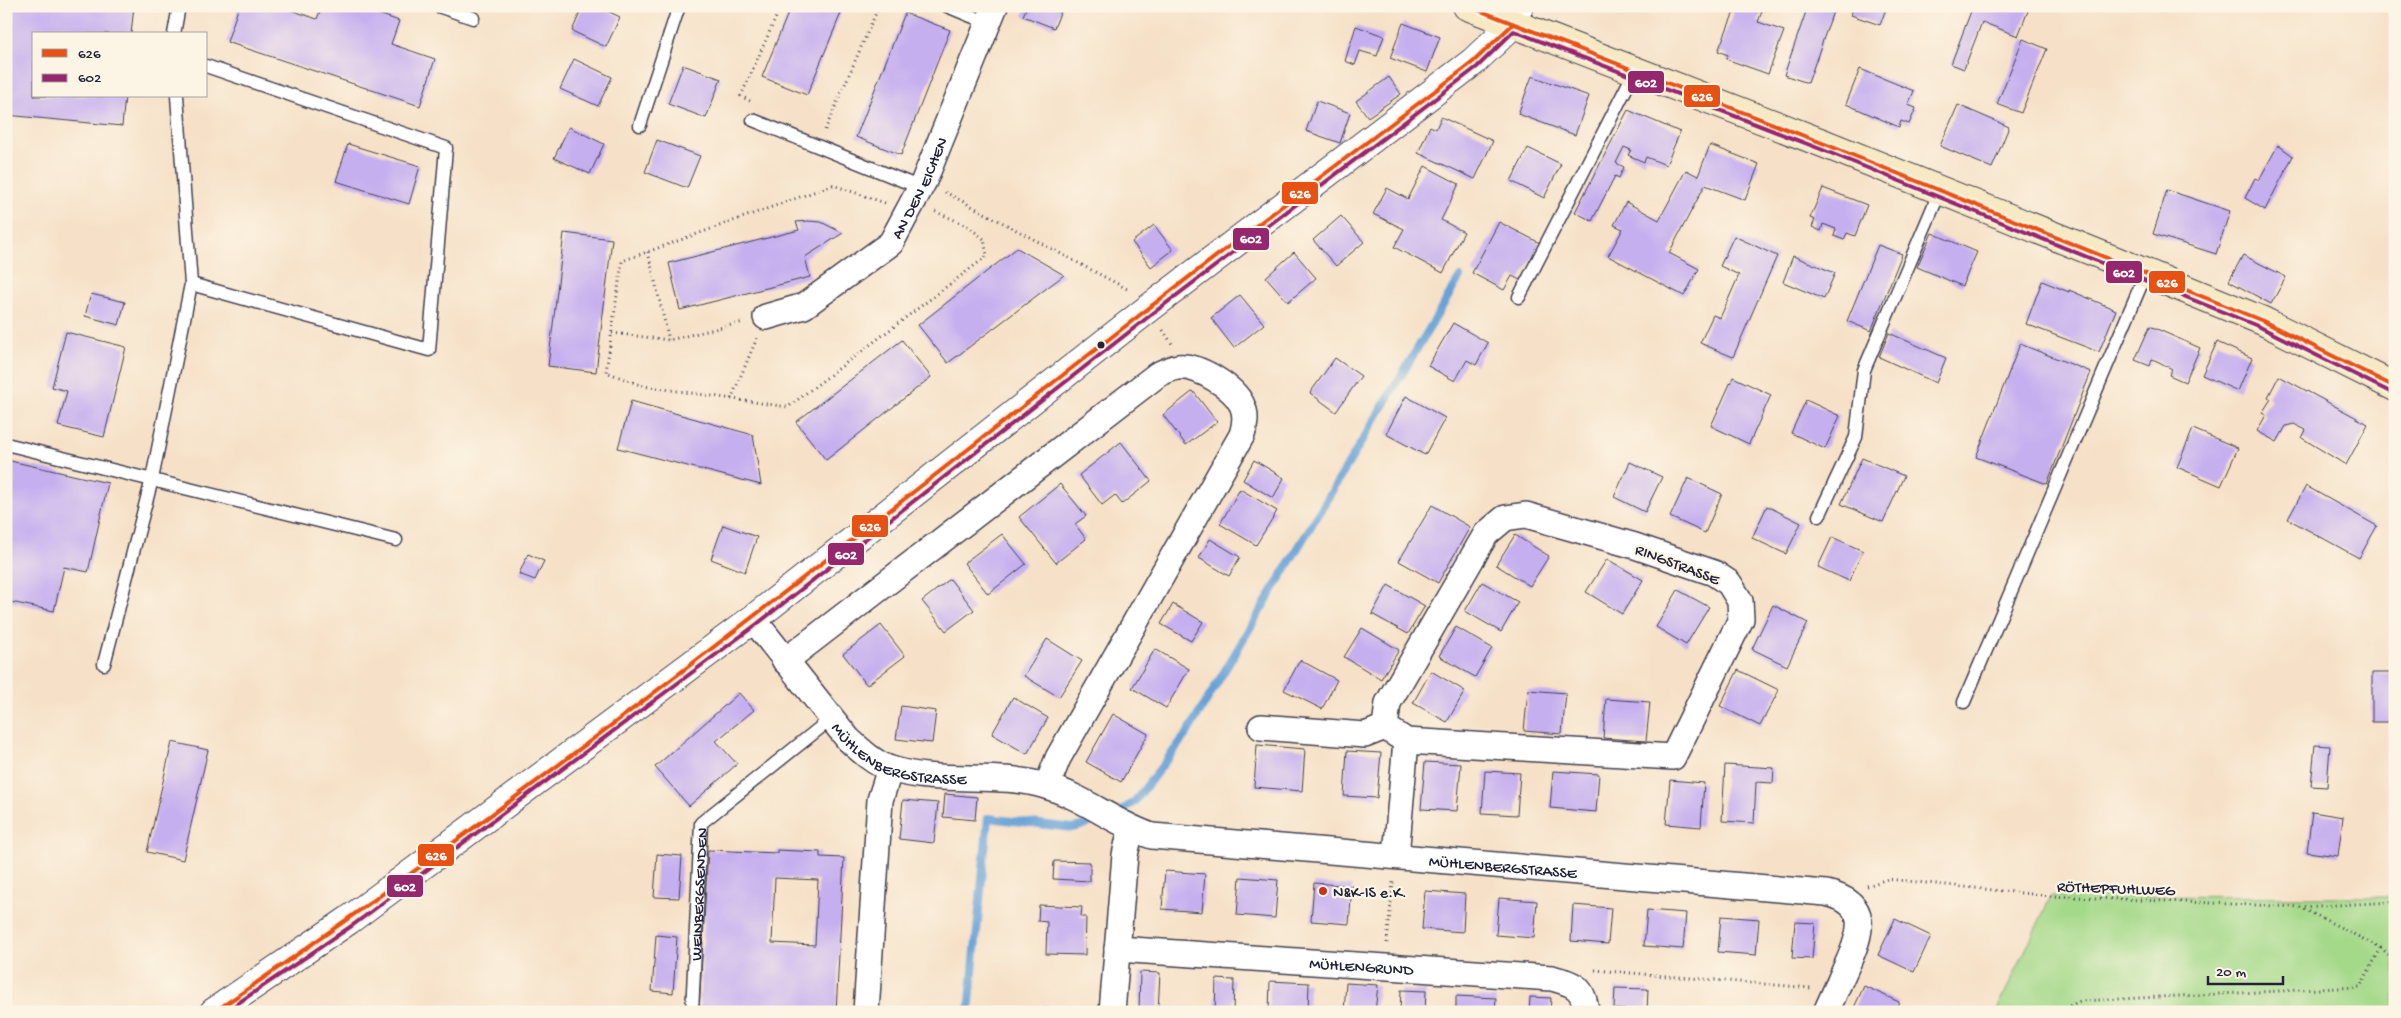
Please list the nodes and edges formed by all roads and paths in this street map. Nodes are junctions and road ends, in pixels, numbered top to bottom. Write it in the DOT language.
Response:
graph roads {
  1 [pos="179,6"];
  2 [pos="438,6"];
  3 [pos="679,6"];
  4 [pos="781,6"];
  5 [pos="880,6"];
  6 [pos="947,6"];
  7 [pos="1467,6"];
  8 [pos="991,14"];
  9 [pos="1517,15"];
  10 [pos="473,18"];
  11 [pos="174,32"];
  12 [pos="208,67"];
  13 [pos="1635,71"];
  14 [pos="177,98"];
  15 [pos="753,120"];
  16 [pos="640,125"];
  17 [pos="818,146"];
  18 [pos="922,184"];
  19 [pos="1940,191"];
  20 [pos="648,252"];
  21 [pos="2146,273"];
  22 [pos="191,284"];
  23 [pos="1519,297"];
  24 [pos="1148,309"];
  25 [pos="766,317"];
  26 [pos="612,333"];
  27 [pos="669,340"];
  28 [pos="1189,367"];
  29 [pos="2395,387"];
  30 [pos="731,399"];
  31 [pos="6,444"];
  32 [pos="152,478"];
  33 [pos="1819,516"];
  34 [pos="396,540"];
  35 [pos="752,619"];
  36 [pos="785,661"];
  37 [pos="104,664"];
  38 [pos="1964,702"];
  39 [pos="831,719"];
  40 [pos="1261,727"];
  41 [pos="1385,727"];
  42 [pos="1406,741"];
  43 [pos="890,769"];
  44 [pos="1047,786"];
  45 [pos="1131,829"];
  46 [pos="1396,856"];
  47 [pos="1841,896"];
  48 [pos="2395,902"];
  49 [pos="2299,907"];
  50 [pos="2381,948"];
  51 [pos="1117,949"];
  52 [pos="2395,960"];
  53 [pos="1385,967"];
  54 [pos="1574,984"];
  55 [pos="1831,1001"];
  56 [pos="214,1012"];
  57 [pos="692,1012"];
  58 [pos="866,1012"];
  59 [pos="1112,1012"];
  60 [pos="1586,1012"];
  61 [pos="2056,1012"];
  1 -- 11 [label="lane"];
  2 -- 10 [label="lane"];
  3 -- 16 [label="lane"];
  4 -- 15 [label="path"];
  5 -- 17 [label="path"];
  6 -- 8 [label="lane, AN DEN EICHEN"];
  7 -- 9 [label="main road"];
  8 -- 18 [label="street, AN DEN EICHEN"];
  9 -- 13 [label="main road"];
  9 -- 24 [label="street"];
  12 -- 22 [label="lane"];
  13 -- 19 [label="main road"];
  13 -- 23 [label="lane"];
  14 -- 22 [label="lane"];
  15 -- 17 [label="lane"];
  17 -- 18 [label="lane"];
  18 -- 24 [label="path"];
  18 -- 25 [label="street, AN DEN EICHEN"];
  19 -- 21 [label="main road"];
  19 -- 33 [label="lane"];
  20 -- 27 [label="path"];
  21 -- 29 [label="main road"];
  21 -- 38 [label="lane"];
  22 -- 32 [label="lane"];
  24 -- 28 [label="path"];
  24 -- 35 [label="street"];
  25 -- 27 [label="path"];
  25 -- 30 [label="path"];
  26 -- 27 [label="path"];
  28 -- 36 [label="street"];
  28 -- 44 [label="street"];
  31 -- 32 [label="lane"];
  32 -- 34 [label="lane"];
  32 -- 37 [label="lane"];
  35 -- 36 [label="street, MÜHLENBERGSTRASSE"];
  35 -- 56 [label="street"];
  36 -- 39 [label="street, MÜHLENBERGSTRASSE"];
  39 -- 43 [label="street, MÜHLENBERGSTRASSE"];
  39 -- 57 [label="lane, WEINBERGSENDEN"];
  40 -- 41 [label="street"];
  41 -- 42 [label="street"];
  41 -- 42 [label="street, RINGSTRASSE"];
  42 -- 46 [label="street"];
  43 -- 44 [label="street, MÜHLENBERGSTRASSE"];
  43 -- 58 [label="street"];
  44 -- 45 [label="street, MÜHLENBERGSTRASSE"];
  45 -- 46 [label="street, MÜHLENBERGSTRASSE"];
  45 -- 51 [label="street"];
  46 -- 47 [label="street, MÜHLENBERGSTRASSE"];
  46 -- 53 [label="path"];
  47 -- 49 [label="path, RÖTHEPFUHLWEG"];
  47 -- 55 [label="street"];
  48 -- 49 [label="path, RÖTHEPFUHLWEG"];
  49 -- 50 [label="path"];
  50 -- 52 [label="path"];
  50 -- 61 [label="path"];
  51 -- 53 [label="street, MÜHLENGRUND"];
  51 -- 59 [label="street"];
  53 -- 54 [label="street, MÜHLENGRUND"];
  54 -- 55 [label="path"];
  54 -- 60 [label="street"];
}
